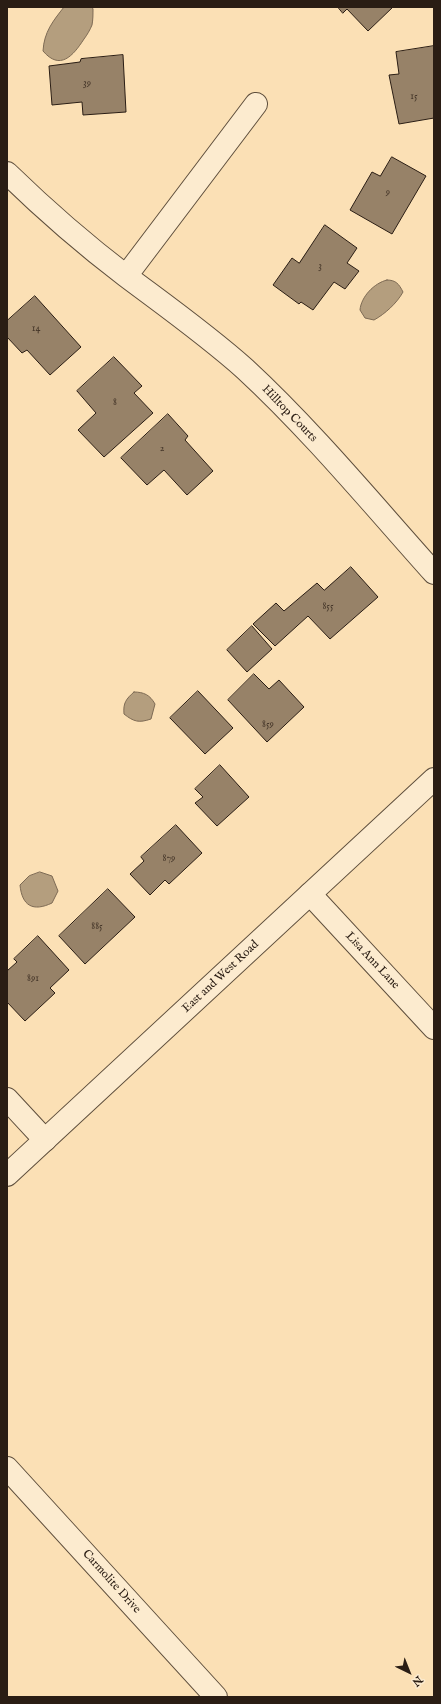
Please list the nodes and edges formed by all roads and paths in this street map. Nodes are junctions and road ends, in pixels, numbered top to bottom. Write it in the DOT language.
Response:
graph roads {
  1 [pos="256,104"];
  2 [pos="7,173"];
  3 [pos="126,276"];
  4 [pos="434,573"];
  5 [pos="434,779"];
  6 [pos="310,894"];
  7 [pos="434,1028"];
  8 [pos="7,1099"];
  9 [pos="45,1140"];
  10 [pos="7,1175"];
  11 [pos="7,1468"];
  12 [pos="216,1697"];
  1 -- 3 [label="street"];
  2 -- 3 [label="street, Hilltop Courts"];
  3 -- 4 [label="street, Hilltop Courts"];
  5 -- 6 [label="street, East and West Road"];
  6 -- 7 [label="street, Lisa Ann Lane"];
  6 -- 9 [label="street, East and West Road"];
  8 -- 9 [label="street"];
  9 -- 10 [label="street, East and West Road"];
  11 -- 12 [label="street, Carmolite Drive"];
}
